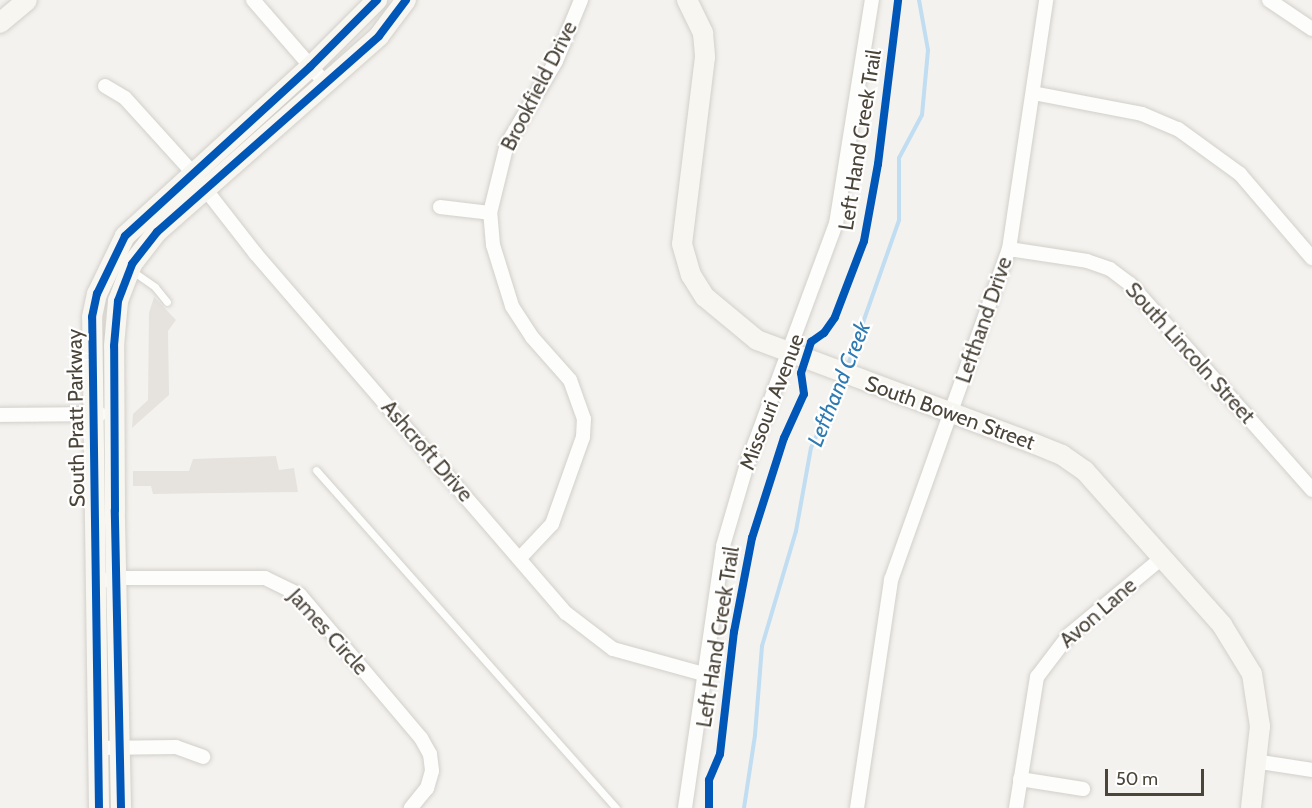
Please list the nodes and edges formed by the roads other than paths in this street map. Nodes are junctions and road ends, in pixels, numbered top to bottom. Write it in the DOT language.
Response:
graph roads {
  1 [pos="27,0"];
  2 [pos="253,0"];
  3 [pos="377,0"];
  4 [pos="406,0"];
  5 [pos="581,0"];
  6 [pos="687,0"];
  7 [pos="872,0"];
  8 [pos="1046,0"];
  9 [pos="1269,0"];
  10 [pos="0,23"];
  11 [pos="1312,29"];
  12 [pos="310,67"];
  13 [pos="326,84"];
  14 [pos="105,86"];
  15 [pos="1033,93"];
  16 [pos="192,172"];
  17 [pos="203,191"];
  18 [pos="440,207"];
  19 [pos="490,213"];
  20 [pos="1009,249"];
  21 [pos="1312,258"];
  22 [pos="129,269"];
  23 [pos="167,302"];
  24 [pos="792,351"];
  25 [pos="117,412"];
  26 [pos="951,412"];
  27 [pos="95,415"];
  28 [pos="0,416"];
  29 [pos="316,470"];
  30 [pos="1312,490"];
  31 [pos="1163,557"];
  32 [pos="520,558"];
  33 [pos="117,578"];
  34 [pos="95,582"];
  35 [pos="703,674"];
  36 [pos="120,747"];
  37 [pos="98,748"];
  38 [pos="203,757"];
  39 [pos="1254,761"];
  40 [pos="1312,770"];
  41 [pos="1020,779"];
  42 [pos="1083,789"];
  43 [pos="99,808"];
  44 [pos="121,808"];
  45 [pos="411,808"];
  46 [pos="616,808"];
  47 [pos="685,808"];
  48 [pos="858,808"];
  49 [pos="1016,808"];
  50 [pos="1251,808"];
  1 -- 10 [label="street"];
  2 -- 12 [label="street"];
  3 -- 12 [label="street, South Pratt Parkway"];
  4 -- 13 [label="street, South Pratt Parkway"];
  5 -- 19 [label="street, Brookfield Drive"];
  6 -- 24 [label="street, South Bowen Street"];
  7 -- 24 [label="street, Missouri Avenue"];
  8 -- 15 [label="street, Lefthand Drive"];
  9 -- 11 [label="street"];
  12 -- 13 [label="street"];
  12 -- 16 [label="street, South Pratt Parkway"];
  13 -- 17 [label="street, South Pratt Parkway"];
  14 -- 16 [label="street, Ashcroft Drive"];
  15 -- 20 [label="street, Lefthand Drive"];
  15 -- 21 [label="street"];
  16 -- 17 [label="street, Ashcroft Drive"];
  16 -- 27 [label="street, South Pratt Parkway"];
  17 -- 22 [label="street, South Pratt Parkway"];
  17 -- 32 [label="street, Ashcroft Drive"];
  18 -- 19 [label="street"];
  19 -- 32 [label="street, Brookfield Drive"];
  20 -- 26 [label="street, Lefthand Drive"];
  20 -- 30 [label="street, South Lincoln Street"];
  22 -- 23 [label="lane"];
  22 -- 25 [label="street, South Pratt Parkway"];
  24 -- 26 [label="street, South Bowen Street"];
  24 -- 35 [label="street, Missouri Avenue"];
  25 -- 27 [label="street"];
  25 -- 33 [label="street, South Pratt Parkway"];
  26 -- 31 [label="street, South Bowen Street"];
  26 -- 48 [label="street, Lefthand Drive"];
  27 -- 28 [label="street"];
  27 -- 34 [label="street, South Pratt Parkway"];
  29 -- 46 [label="lane"];
  31 -- 39 [label="street, South Bowen Street"];
  31 -- 41 [label="street, Avon Lane"];
  32 -- 35 [label="street, Ashcroft Drive"];
  33 -- 34 [label="street, James Circle"];
  33 -- 36 [label="street, South Pratt Parkway"];
  33 -- 45 [label="street, James Circle"];
  34 -- 37 [label="street, South Pratt Parkway"];
  35 -- 47 [label="street, Missouri Avenue"];
  36 -- 37 [label="street"];
  36 -- 38 [label="street"];
  36 -- 44 [label="street, South Pratt Parkway"];
  37 -- 43 [label="street, South Pratt Parkway"];
  39 -- 40 [label="street"];
  39 -- 50 [label="street, South Bowen Street"];
  41 -- 42 [label="street"];
  41 -- 49 [label="street, Avon Lane"];
}
